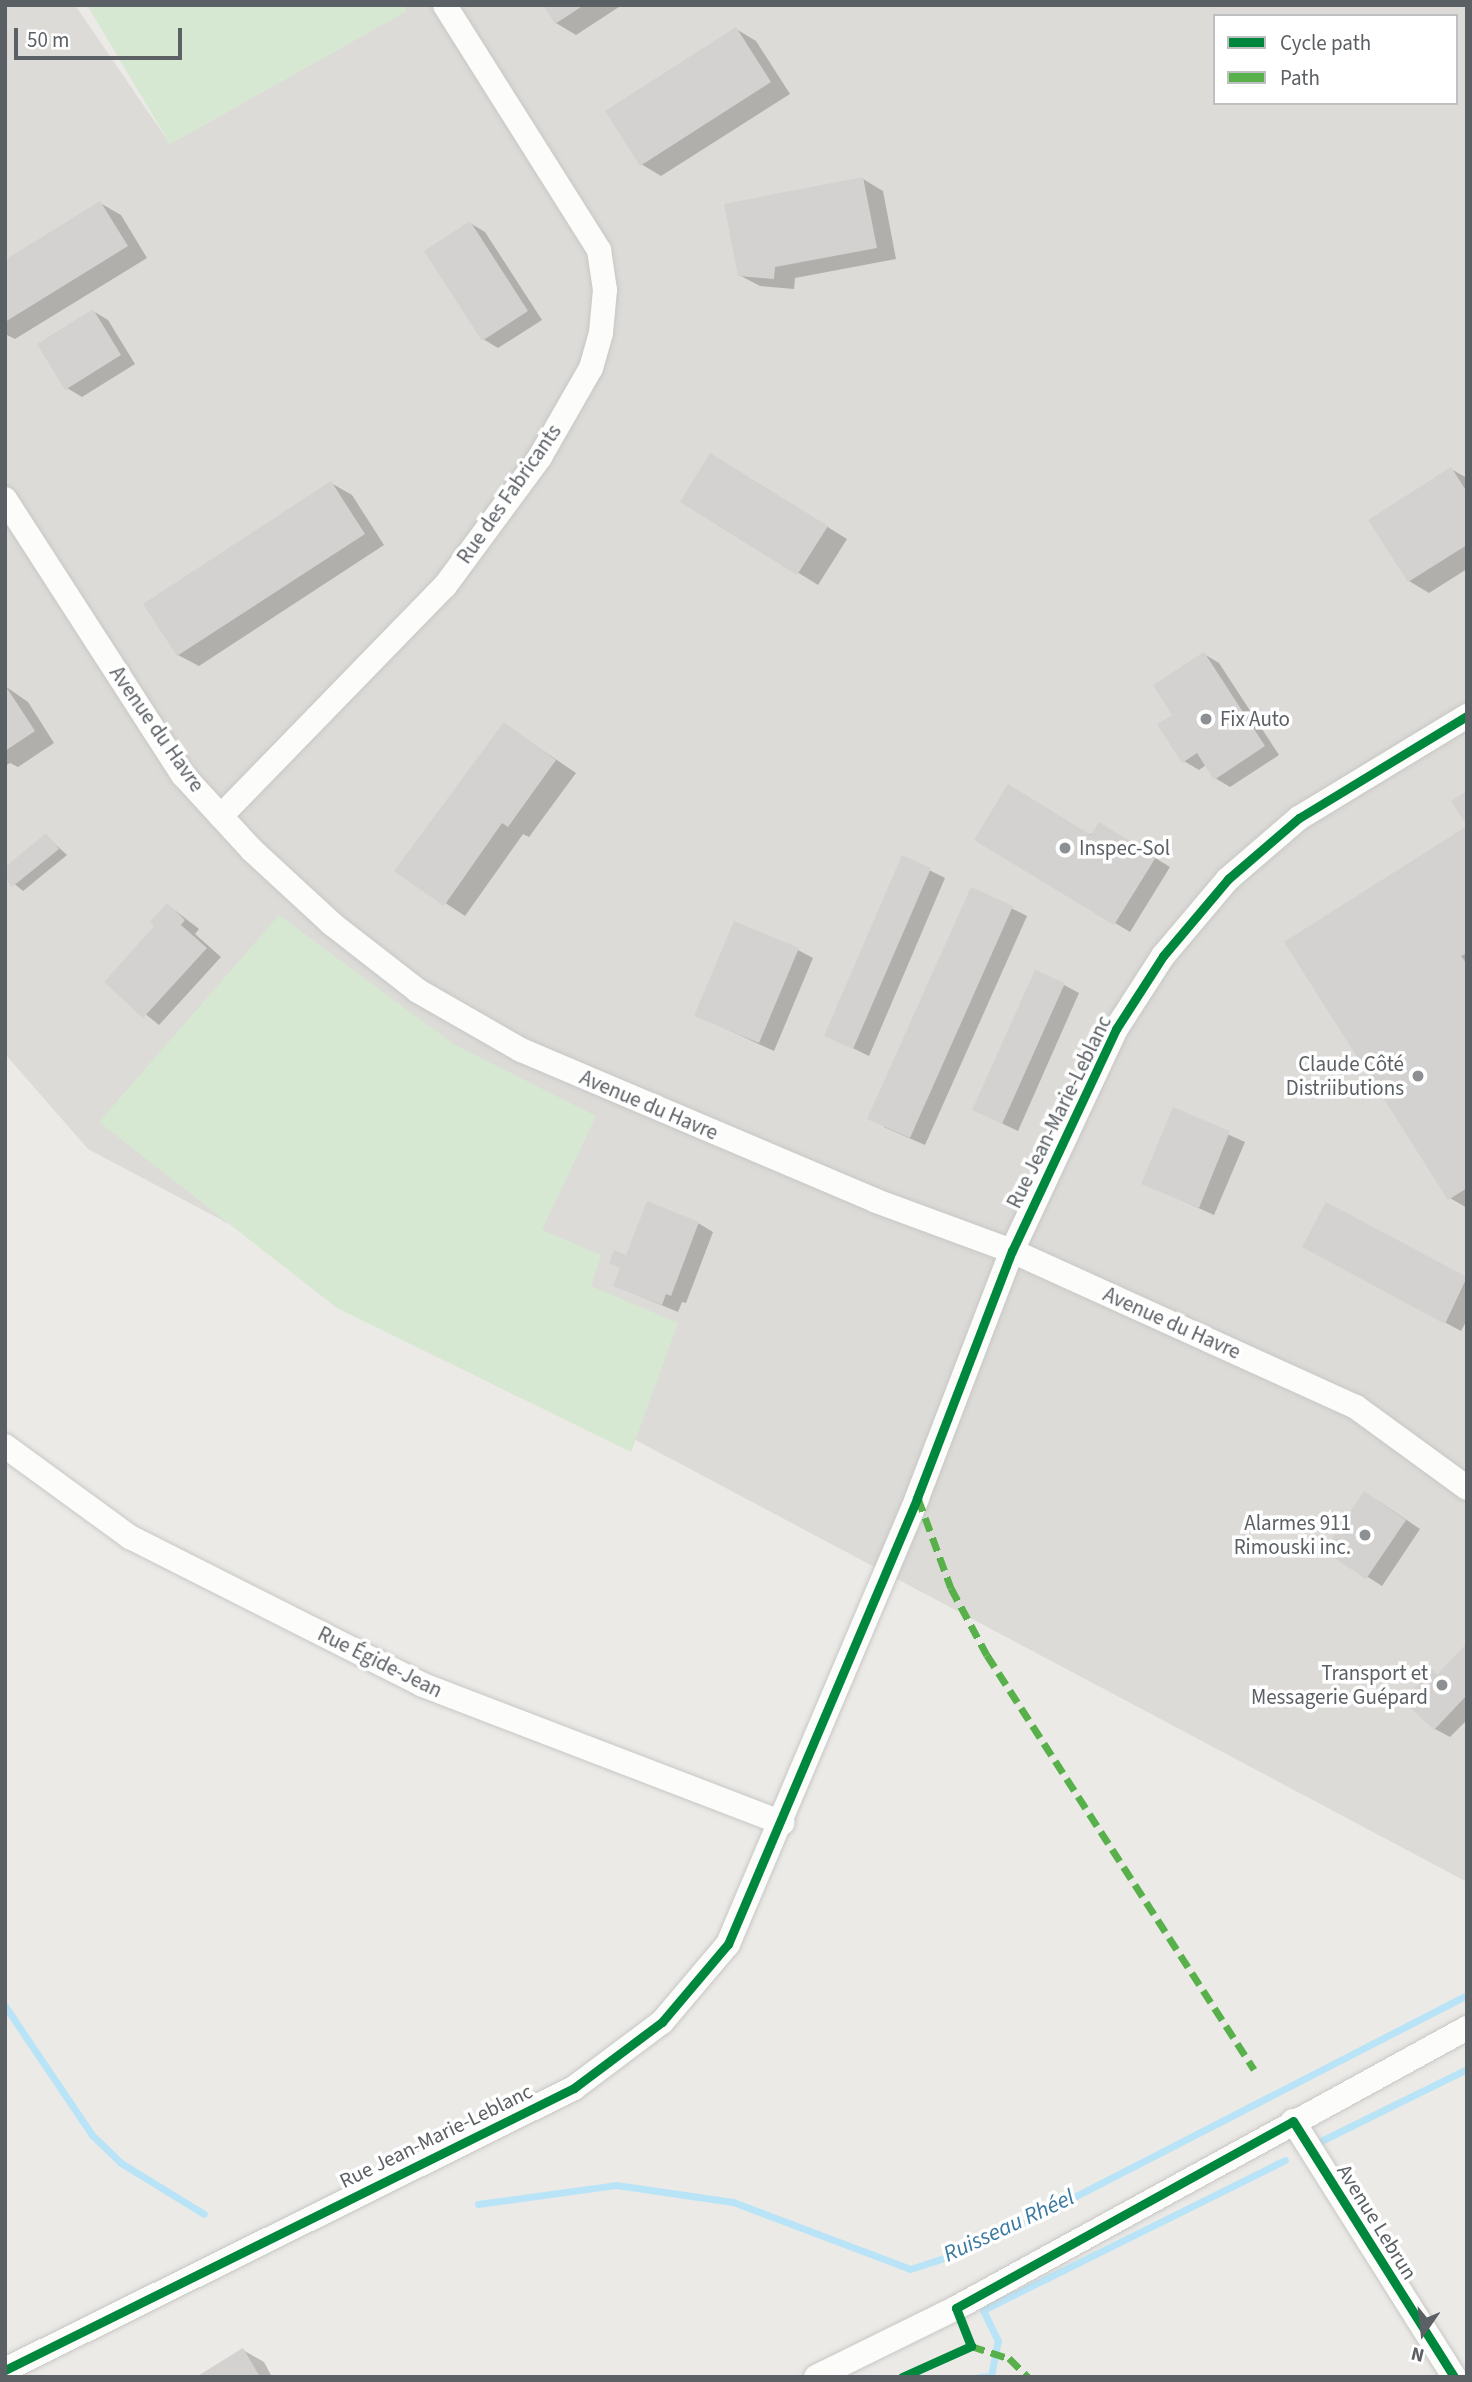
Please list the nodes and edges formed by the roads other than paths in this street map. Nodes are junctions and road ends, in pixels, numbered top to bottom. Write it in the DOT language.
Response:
graph roads {
  1 [pos="445,5"];
  2 [pos="5,499"];
  3 [pos="1467,716"];
  4 [pos="221,816"];
  5 [pos="1012,1251"];
  6 [pos="5,1446"];
  7 [pos="1467,1488"];
  8 [pos="782,1823"];
  9 [pos="1467,2028"];
  10 [pos="1293,2121"];
  11 [pos="5,2370"];
  12 [pos="816,2377"];
  13 [pos="1454,2377"];
  1 -- 4 [label="street, Rue des Fabricants"];
  2 -- 4 [label="street, Avenue du Havre"];
  3 -- 5 [label="street, Rue Jean-Marie-Leblanc"];
  4 -- 5 [label="street, Avenue du Havre"];
  5 -- 7 [label="street, Avenue du Havre"];
  5 -- 8 [label="street, Rue Jean-Marie-Leblanc"];
  6 -- 8 [label="street, Rue Égide-Jean"];
  8 -- 11 [label="street, Rue Jean-Marie-Leblanc"];
  9 -- 10 [label="street"];
  10 -- 12 [label="street"];
  10 -- 13 [label="street, Avenue Lebrun"];
}
